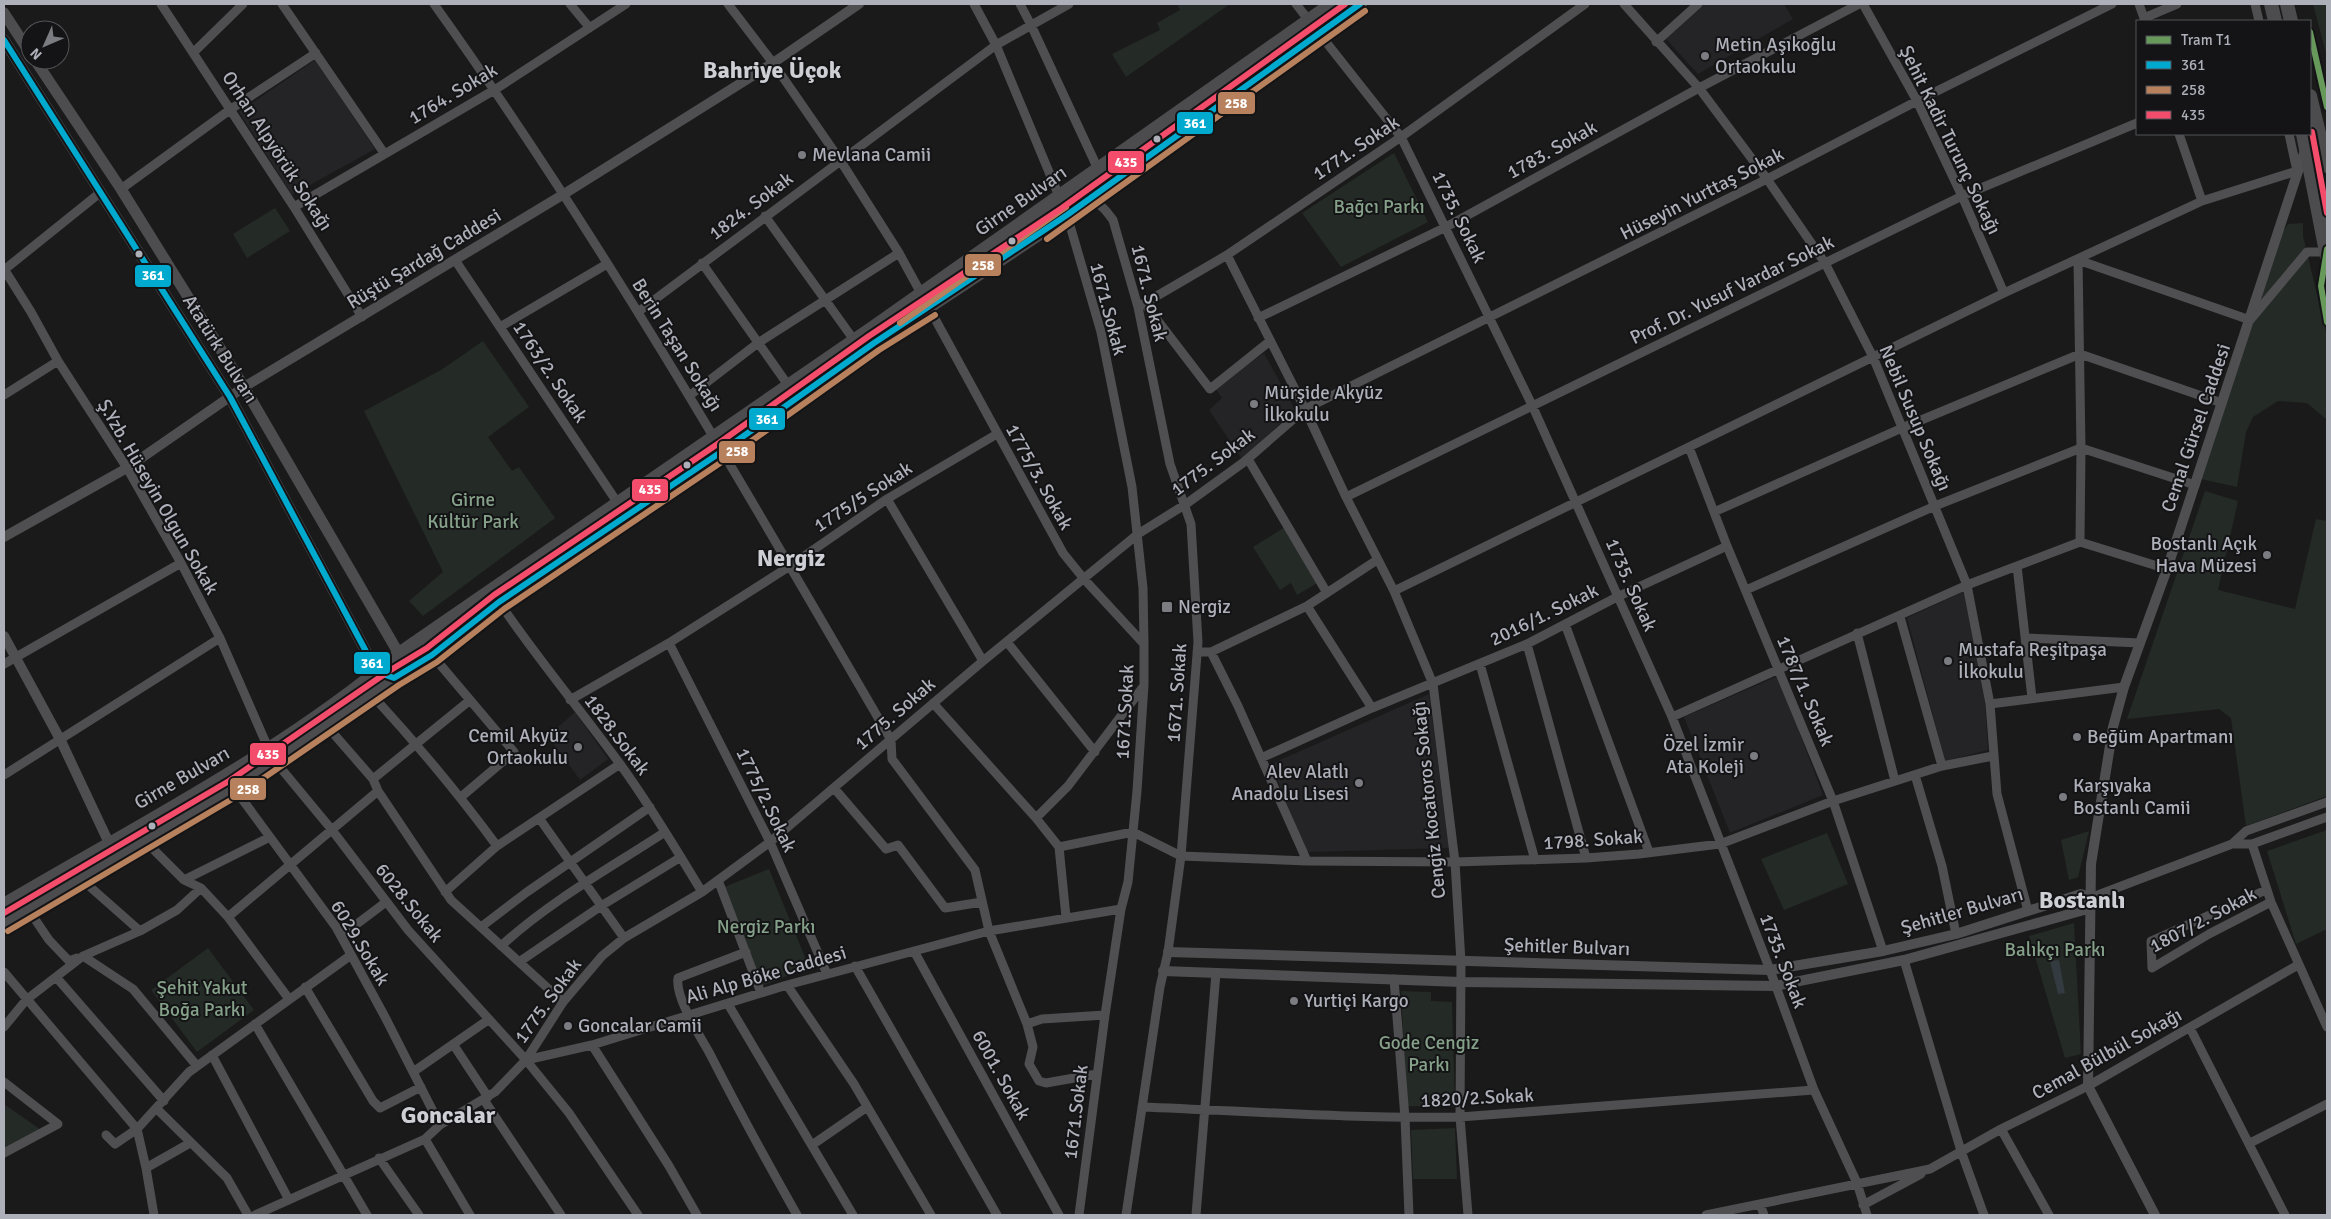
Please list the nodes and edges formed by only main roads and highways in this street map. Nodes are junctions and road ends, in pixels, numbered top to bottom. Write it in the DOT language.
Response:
graph roads {
  1 [pos="1332,4"];
  2 [pos="1360,4"];
  3 [pos="2271,4"];
  4 [pos="2287,4"];
  5 [pos="4,13"];
  6 [pos="2275,20"];
  7 [pos="2291,20"];
  8 [pos="20,38"];
  9 [pos="4,40"];
  10 [pos="42,70"];
  11 [pos="2311,100"];
  12 [pos="2305,140"];
  13 [pos="2327,166"];
  14 [pos="2327,254"];
  15 [pos="399,654"];
  16 [pos="377,672"];
  17 [pos="394,678"];
  18 [pos="271,755"];
  19 [pos="37,885"];
  20 [pos="4,905"];
  21 [pos="28,909"];
  22 [pos="4,923"];
  1 -- 15 [label="main road, Girne Bulvarı"];
  2 -- 17 [label="main road, Girne Bulvarı"];
  3 -- 6 [label="main road"];
  4 -- 7 [label="main road"];
  5 -- 8 [label="main road"];
  9 -- 16 [label="main road, Atatürk Bulvarı"];
  10 -- 15 [label="main road, Atatürk Bulvarı"];
  11 -- 13 [label="main road"];
  12 -- 14 [label="main road"];
  15 -- 16 [label="main road, Girne Bulvarı"];
  15 -- 17 [label="main road"];
  16 -- 17 [label="main road"];
  16 -- 18 [label="main road, Girne Bulvarı"];
  17 -- 18 [label="main road, Girne Bulvarı"];
  18 -- 19 [label="main road, Girne Bulvarı"];
  18 -- 21 [label="main road, Girne Bulvarı"];
  19 -- 20 [label="main road, Girne Bulvarı"];
  19 -- 21 [label="main road"];
  21 -- 22 [label="main road, Girne Bulvarı"];
}
